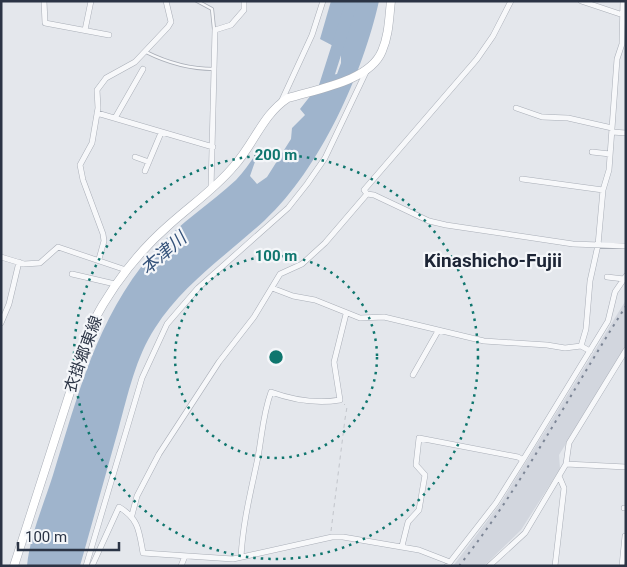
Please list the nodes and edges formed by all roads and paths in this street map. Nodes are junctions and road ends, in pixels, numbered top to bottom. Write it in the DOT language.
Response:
graph roads {
  1 [pos="44,1"];
  2 [pos="91,1"];
  3 [pos="166,1"];
  4 [pos="196,1"];
  5 [pos="244,1"];
  6 [pos="323,1"];
  7 [pos="391,1"];
  8 [pos="511,1"];
  9 [pos="581,1"];
  10 [pos="623,1"];
  11 [pos="624,15"];
  12 [pos="85,30"];
  13 [pos="216,30"];
  14 [pos="110,35"];
  15 [pos="146,52"];
  16 [pos="143,69"];
  17 [pos="216,69"];
  18 [pos="365,72"];
  19 [pos="280,103"];
  20 [pos="516,108"];
  21 [pos="98,113"];
  22 [pos="115,118"];
  23 [pos="612,130"];
  24 [pos="161,132"];
  25 [pos="626,133"];
  26 [pos="213,147"];
  27 [pos="592,152"];
  28 [pos="610,154"];
  29 [pos="135,157"];
  30 [pos="149,162"];
  31 [pos="145,172"];
  32 [pos="522,179"];
  33 [pos="211,190"];
  34 [pos="603,190"];
  35 [pos="367,194"];
  36 [pos="598,245"];
  37 [pos="626,246"];
  38 [pos="1,257"];
  39 [pos="99,259"];
  40 [pos="18,262"];
  41 [pos="126,270"];
  42 [pos="72,274"];
  43 [pos="607,277"];
  44 [pos="625,278"];
  45 [pos="116,284"];
  46 [pos="620,286"];
  47 [pos="272,288"];
  48 [pos="626,290"];
  49 [pos="346,314"];
  50 [pos="1,324"];
  51 [pos="438,331"];
  52 [pos="581,346"];
  53 [pos="626,350"];
  54 [pos="590,351"];
  55 [pos="623,359"];
  56 [pos="413,375"];
  57 [pos="340,400"];
  58 [pos="523,460"];
  59 [pos="566,464"];
  60 [pos="626,467"];
  61 [pos="560,476"];
  62 [pos="132,515"];
  63 [pos="625,536"];
  64 [pos="332,537"];
  65 [pos="402,546"];
  66 [pos="185,556"];
  67 [pos="241,556"];
  68 [pos="448,564"];
  69 [pos="492,564"];
  70 [pos="14,566"];
  71 [pos="86,566"];
  72 [pos="92,566"];
  73 [pos="181,566"];
  74 [pos="500,566"];
  75 [pos="555,566"];
  76 [pos="622,566"];
  1 -- 12 [label="street"];
  2 -- 12 [label="street"];
  3 -- 15 [label="street"];
  4 -- 13 [label="lane"];
  5 -- 13 [label="street"];
  6 -- 19 [label="street"];
  7 -- 18 [label="main road"];
  8 -- 35 [label="street"];
  9 -- 11 [label="street"];
  10 -- 11 [label="street"];
  11 -- 23 [label="street"];
  12 -- 14 [label="street"];
  13 -- 17 [label="street"];
  15 -- 17 [label="lane"];
  15 -- 21 [label="street"];
  16 -- 22 [label="street"];
  17 -- 26 [label="street"];
  18 -- 19 [label="main road, 衣掛郷東線"];
  18 -- 71 [label="street"];
  19 -- 33 [label="main road, 衣掛郷東線"];
  20 -- 23 [label="street"];
  21 -- 22 [label="street"];
  21 -- 39 [label="street"];
  22 -- 24 [label="street"];
  23 -- 25 [label="street"];
  23 -- 28 [label="street"];
  24 -- 26 [label="street"];
  24 -- 30 [label="street"];
  26 -- 33 [label="street"];
  27 -- 28 [label="street"];
  28 -- 34 [label="street"];
  29 -- 30 [label="street"];
  30 -- 31 [label="street"];
  32 -- 34 [label="street"];
  33 -- 41 [label="main road, 衣掛郷東線"];
  34 -- 36 [label="street"];
  35 -- 36 [label="street"];
  35 -- 47 [label="street"];
  36 -- 37 [label="street"];
  36 -- 52 [label="street"];
  38 -- 40 [label="street"];
  39 -- 40 [label="street"];
  39 -- 41 [label="street"];
  40 -- 50 [label="street"];
  41 -- 45 [label="main road, 衣掛郷東線"];
  42 -- 45 [label="street"];
  43 -- 44 [label="street"];
  44 -- 46 [label="street"];
  45 -- 70 [label="main road, 衣掛郷東線"];
  46 -- 48 [label="street"];
  46 -- 54 [label="street"];
  47 -- 49 [label="street"];
  47 -- 62 [label="street"];
  49 -- 51 [label="street"];
  49 -- 57 [label="street"];
  51 -- 52 [label="street"];
  51 -- 56 [label="street"];
  52 -- 54 [label="street"];
  53 -- 55 [label="street"];
  54 -- 58 [label="street"];
  55 -- 59 [label="street"];
  57 -- 64 [label="path"];
  57 -- 67 [label="street"];
  58 -- 65 [label="street"];
  58 -- 68 [label="street"];
  59 -- 60 [label="street"];
  59 -- 61 [label="street"];
  61 -- 69 [label="street"];
  61 -- 75 [label="street"];
  62 -- 66 [label="street"];
  62 -- 72 [label="street"];
  63 -- 76 [label="street"];
  64 -- 65 [label="street"];
  64 -- 67 [label="street"];
  65 -- 68 [label="street"];
  66 -- 67 [label="street"];
  66 -- 73 [label="street"];
  69 -- 74 [label="street"];
}
